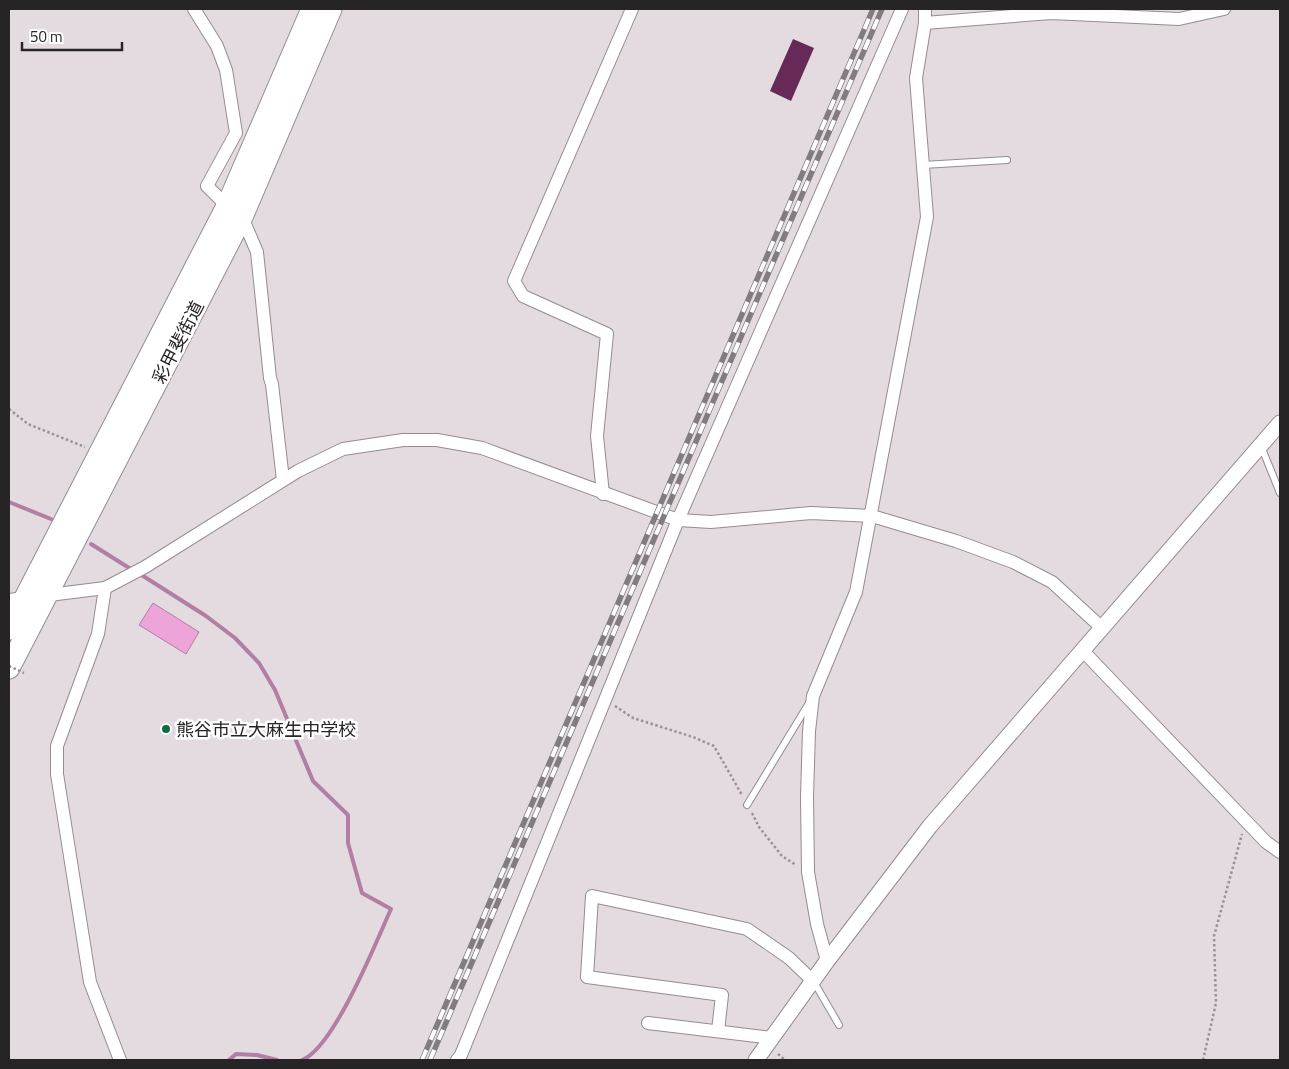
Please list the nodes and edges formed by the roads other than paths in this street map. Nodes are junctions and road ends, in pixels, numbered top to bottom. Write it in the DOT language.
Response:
graph roads {
  1 [pos="194,9"];
  2 [pos="312,9"];
  3 [pos="331,9"];
  4 [pos="632,9"];
  5 [pos="902,9"];
  6 [pos="925,9"];
  7 [pos="1224,9"];
  8 [pos="925,23"];
  9 [pos="1007,160"];
  10 [pos="923,165"];
  11 [pos="235,211"];
  12 [pos="1280,423"];
  13 [pos="1261,446"];
  14 [pos="283,480"];
  15 [pos="1280,493"];
  16 [pos="603,494"];
  17 [pos="872,516"];
  18 [pos="678,520"];
  19 [pos="105,588"];
  20 [pos="46,596"];
  21 [pos="17,600"];
  22 [pos="1102,628"];
  23 [pos="9,630"];
  24 [pos="1083,651"];
  25 [pos="14,669"];
  26 [pos="814,696"];
  27 [pos="747,805"];
  28 [pos="1280,852"];
  29 [pos="827,961"];
  30 [pos="813,981"];
  31 [pos="648,1023"];
  32 [pos="839,1025"];
  33 [pos="718,1032"];
  34 [pos="772,1038"];
  35 [pos="120,1060"];
  36 [pos="457,1060"];
  37 [pos="756,1060"];
  1 -- 11 [label="street"];
  2 -- 11 [label="highway, 彩甲斐街道"];
  3 -- 11 [label="highway, 彩甲斐街道"];
  4 -- 16 [label="street"];
  5 -- 18 [label="street"];
  6 -- 8 [label="street"];
  7 -- 8 [label="street"];
  8 -- 10 [label="street"];
  9 -- 10 [label="lane"];
  10 -- 17 [label="street"];
  11 -- 14 [label="street"];
  11 -- 20 [label="highway, 彩甲斐街道"];
  11 -- 21 [label="highway, 彩甲斐街道"];
  12 -- 13 [label="street"];
  13 -- 15 [label="lane"];
  13 -- 22 [label="street"];
  14 -- 16 [label="street"];
  14 -- 19 [label="street"];
  16 -- 18 [label="street"];
  17 -- 18 [label="street"];
  17 -- 22 [label="street"];
  17 -- 26 [label="street"];
  18 -- 36 [label="street"];
  19 -- 20 [label="street"];
  19 -- 35 [label="street"];
  20 -- 21 [label="street"];
  20 -- 25 [label="highway, 彩甲斐街道"];
  21 -- 23 [label="highway, 彩甲斐街道"];
  22 -- 24 [label="street"];
  24 -- 28 [label="street"];
  24 -- 29 [label="street"];
  26 -- 27 [label="lane"];
  26 -- 29 [label="street"];
  29 -- 30 [label="street"];
  30 -- 32 [label="lane"];
  30 -- 33 [label="street"];
  30 -- 34 [label="street"];
  31 -- 33 [label="street"];
  33 -- 34 [label="street"];
  34 -- 37 [label="street"];
}
